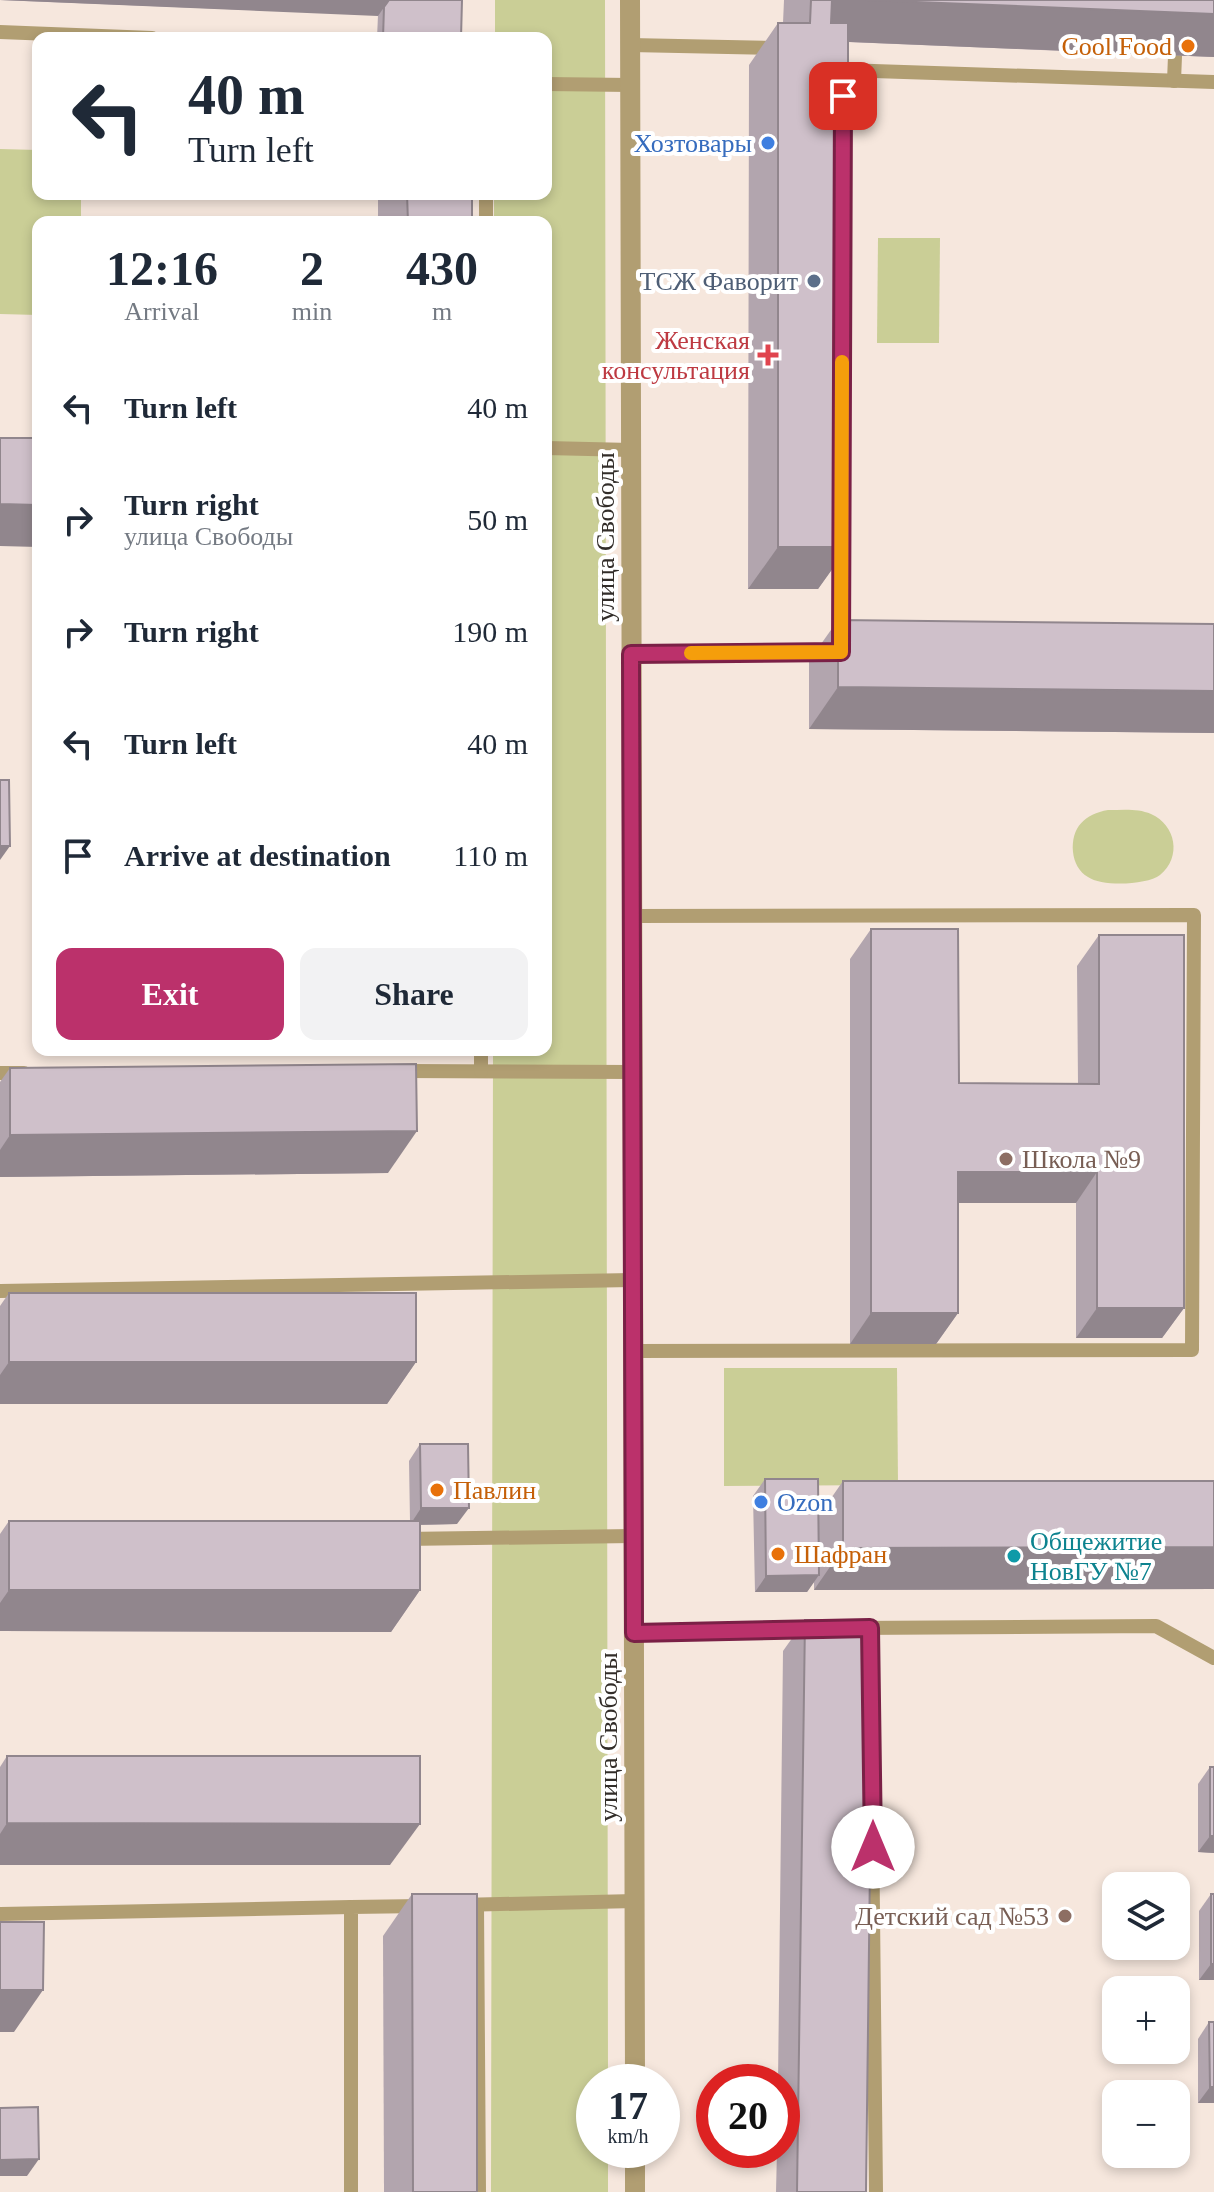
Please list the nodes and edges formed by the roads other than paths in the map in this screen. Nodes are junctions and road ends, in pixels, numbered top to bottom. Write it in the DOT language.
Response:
graph roads {
  1 [pos="630,0"];
  2 [pos="0,32"];
  3 [pos="32,33"];
  4 [pos="630,45"];
  5 [pos="781,48"];
  6 [pos="817,49"];
  7 [pos="1175,56"];
  8 [pos="1174,81"];
  9 [pos="1214,82"];
  10 [pos="552,84"];
  11 [pos="630,85"];
  12 [pos="552,448"];
  13 [pos="631,450"];
  14 [pos="842,527"];
  15 [pos="631,654"];
  16 [pos="632,916"];
  17 [pos="481,1056"];
  18 [pos="388,1071"];
  19 [pos="481,1071"];
  20 [pos="632,1072"];
  21 [pos="0,1073"];
  22 [pos="47,1073"];
  23 [pos="632,1280"];
  24 [pos="0,1291"];
  25 [pos="633,1351"];
  26 [pos="633,1536"];
  27 [pos="396,1540"];
  28 [pos="870,1628"];
  29 [pos="634,1633"];
  30 [pos="871,1644"];
  31 [pos="1214,1658"];
  32 [pos="871,1706"];
  33 [pos="635,1901"];
  34 [pos="477,1905"];
  35 [pos="429,1906"];
  36 [pos="445,1906"];
  37 [pos="351,1907"];
  38 [pos="0,1914"];
  39 [pos="635,2064"];
  40 [pos="635,2168"];
  41 [pos="351,2192"];
  42 [pos="479,2192"];
  43 [pos="635,2192"];
  44 [pos="876,2192"];
  1 -- 4 [label="street, улица Свободы"];
  2 -- 3 [label="lane"];
  4 -- 5 [label="lane"];
  4 -- 11 [label="street, улица Свободы"];
  6 -- 8 [label="lane"];
  7 -- 8 [label="lane"];
  8 -- 9 [label="lane"];
  10 -- 11 [label="lane"];
  11 -- 13 [label="street, улица Свободы"];
  12 -- 13 [label="lane"];
  13 -- 15 [label="street, улица Свободы"];
  14 -- 15 [label="lane"];
  15 -- 16 [label="street, улица Свободы"];
  16 -- 20 [label="street, улица Свободы"];
  16 -- 25 [label="lane"];
  17 -- 19 [label="lane"];
  18 -- 19 [label="lane"];
  19 -- 20 [label="lane"];
  20 -- 23 [label="street, улица Свободы"];
  21 -- 22 [label="lane"];
  23 -- 24 [label="lane"];
  23 -- 25 [label="street, улица Свободы"];
  25 -- 26 [label="street, улица Свободы"];
  26 -- 27 [label="lane"];
  26 -- 29 [label="street, улица Свободы"];
  28 -- 29 [label="lane"];
  28 -- 30 [label="lane"];
  28 -- 31 [label="lane"];
  29 -- 33 [label="street, улица Свободы"];
  32 -- 44 [label="lane"];
  33 -- 34 [label="lane"];
  33 -- 39 [label="street, улица Свободы"];
  34 -- 36 [label="lane"];
  34 -- 42 [label="lane"];
  35 -- 37 [label="lane"];
  37 -- 38 [label="lane"];
  37 -- 41 [label="lane"];
  40 -- 43 [label="street"];
}
